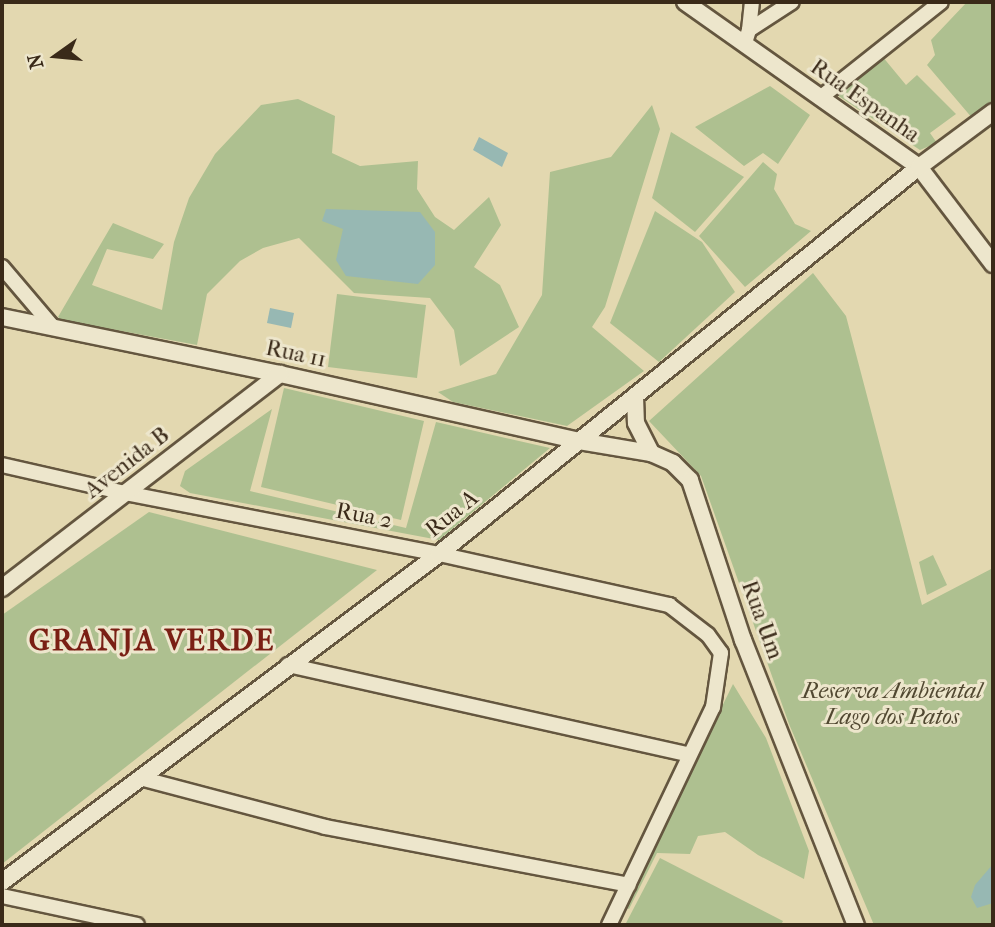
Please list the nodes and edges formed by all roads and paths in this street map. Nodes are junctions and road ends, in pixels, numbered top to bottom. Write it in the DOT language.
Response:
graph roads {
  1 [pos="685,2"];
  2 [pos="752,2"];
  3 [pos="792,2"];
  4 [pos="942,2"];
  5 [pos="747,37"];
  6 [pos="820,98"];
  7 [pos="993,112"];
  8 [pos="919,167"];
  9 [pos="993,263"];
  10 [pos="2,267"];
  11 [pos="2,317"];
  12 [pos="54,328"];
  13 [pos="280,374"];
  14 [pos="635,396"];
  15 [pos="579,441"];
  16 [pos="651,453"];
  17 [pos="2,465"];
  18 [pos="125,494"];
  19 [pos="439,554"];
  20 [pos="2,588"];
  21 [pos="743,640"];
  22 [pos="721,653"];
  23 [pos="288,665"];
  24 [pos="689,755"];
  25 [pos="140,778"];
  26 [pos="2,882"];
  27 [pos="628,885"];
  28 [pos="2,896"];
  29 [pos="137,925"];
  30 [pos="609,925"];
  31 [pos="856,925"];
  1 -- 5 [label="street, Rua Espanha"];
  2 -- 5 [label="street"];
  3 -- 5 [label="street"];
  4 -- 6 [label="street"];
  5 -- 6 [label="street, Rua Espanha"];
  6 -- 8 [label="street, Rua Espanha"];
  7 -- 8 [label="street, Rua A"];
  8 -- 9 [label="street, Rua Espanha"];
  8 -- 14 [label="street, Rua A"];
  10 -- 12 [label="street"];
  11 -- 12 [label="street, Rua 11"];
  12 -- 13 [label="street, Rua 11"];
  13 -- 15 [label="street, Rua 11"];
  13 -- 18 [label="street, Avenida B"];
  14 -- 15 [label="street, Rua A"];
  14 -- 16 [label="street"];
  15 -- 16 [label="street, Rua Um"];
  15 -- 19 [label="street, Rua A"];
  16 -- 21 [label="street, Rua Um"];
  17 -- 18 [label="street, Rua 2"];
  18 -- 19 [label="street, Rua 2"];
  18 -- 20 [label="street, Avenida B"];
  19 -- 22 [label="street, Rua 2"];
  19 -- 23 [label="street, Rua A"];
  21 -- 22 [label="street"];
  21 -- 31 [label="street, Rua Um"];
  22 -- 24 [label="street"];
  23 -- 24 [label="street"];
  23 -- 25 [label="street, Rua A"];
  24 -- 27 [label="street"];
  25 -- 26 [label="street, Rua A"];
  25 -- 27 [label="street"];
  27 -- 30 [label="street"];
  28 -- 29 [label="street"];
}
